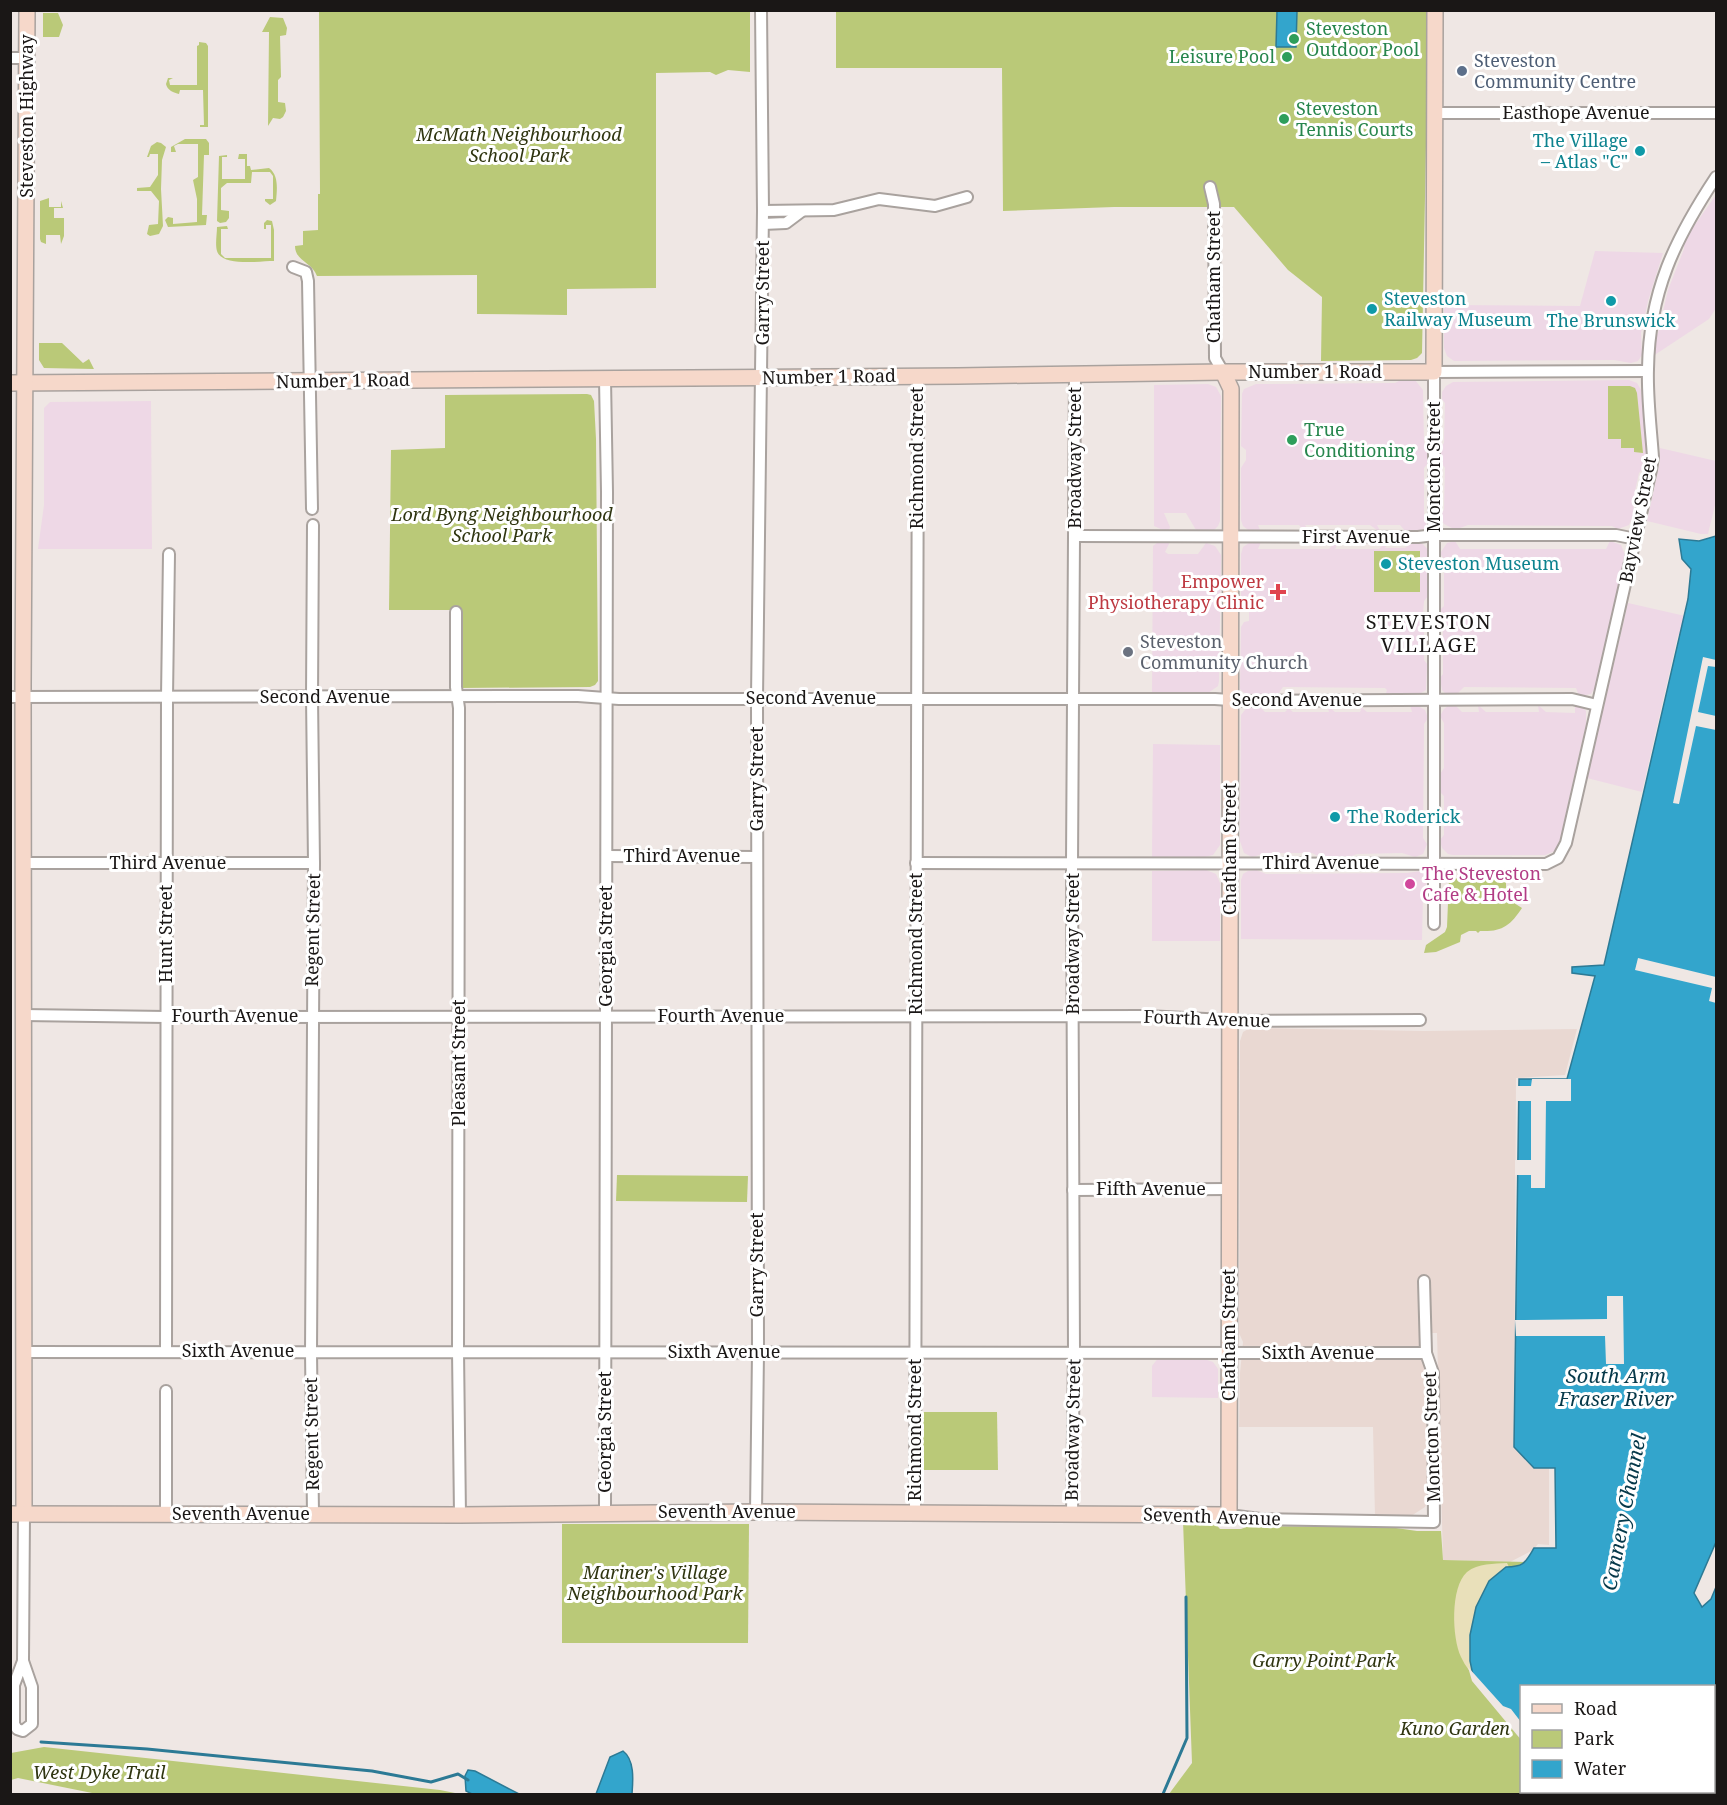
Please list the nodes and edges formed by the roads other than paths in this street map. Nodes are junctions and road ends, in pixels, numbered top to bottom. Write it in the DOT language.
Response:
graph roads {
  1 [pos="27,10"];
  2 [pos="761,10"];
  3 [pos="1435,10"];
  4 [pos="10,58"];
  5 [pos="27,58"];
  6 [pos="1435,113"];
  7 [pos="1716,113"];
  8 [pos="1716,177"];
  9 [pos="1210,188"];
  10 [pos="967,197"];
  11 [pos="763,211"];
  12 [pos="802,211"];
  13 [pos="763,224"];
  14 [pos="293,267"];
  15 [pos="1647,371"];
  16 [pos="1223,372"];
  17 [pos="1434,372"];
  18 [pos="1075,375"];
  19 [pos="918,376"];
  20 [pos="763,378"];
  21 [pos="605,379"];
  22 [pos="310,381"];
  23 [pos="17,383"];
  24 [pos="312,509"];
  25 [pos="313,525"];
  26 [pos="1435,535"];
  27 [pos="1075,536"];
  28 [pos="1230,536"];
  29 [pos="1636,539"];
  30 [pos="170,554"];
  31 [pos="456,612"];
  32 [pos="17,697"];
  33 [pos="167,697"];
  34 [pos="312,697"];
  35 [pos="457,697"];
  36 [pos="607,697"];
  37 [pos="758,698"];
  38 [pos="917,699"];
  39 [pos="1074,699"];
  40 [pos="1230,700"];
  41 [pos="1434,700"];
  42 [pos="1597,705"];
  43 [pos="607,856"];
  44 [pos="758,857"];
  45 [pos="1229,862"];
  46 [pos="23,863"];
  47 [pos="166,863"];
  48 [pos="314,863"];
  49 [pos="916,863"];
  50 [pos="1072,863"];
  51 [pos="1434,863"];
  52 [pos="1546,864"];
  53 [pos="1434,924"];
  54 [pos="23,1015"];
  55 [pos="606,1015"];
  56 [pos="313,1016"];
  57 [pos="459,1016"];
  58 [pos="758,1016"];
  59 [pos="166,1017"];
  60 [pos="915,1017"];
  61 [pos="1073,1017"];
  62 [pos="1229,1020"];
  63 [pos="1420,1020"];
  64 [pos="1229,1189"];
  65 [pos="1073,1190"];
  66 [pos="1424,1281"];
  67 [pos="166,1351"];
  68 [pos="22,1352"];
  69 [pos="311,1352"];
  70 [pos="458,1352"];
  71 [pos="605,1352"];
  72 [pos="758,1352"];
  73 [pos="915,1352"];
  74 [pos="1074,1352"];
  75 [pos="1229,1353"];
  76 [pos="1426,1353"];
  77 [pos="166,1391"];
  78 [pos="605,1512"];
  79 [pos="756,1512"];
  80 [pos="915,1512"];
  81 [pos="1072,1513"];
  82 [pos="17,1514"];
  83 [pos="166,1514"];
  84 [pos="313,1514"];
  85 [pos="460,1515"];
  86 [pos="1229,1515"];
  87 [pos="1432,1522"];
  88 [pos="23,1661"];
  1 -- 5 [label="street, Steveston Highway"];
  2 -- 11 [label="street, Garry Street"];
  3 -- 6 [label="street, Moncton Street"];
  4 -- 5 [label="street"];
  5 -- 23 [label="street, Steveston Highway"];
  6 -- 7 [label="street, Easthope Avenue"];
  6 -- 17 [label="street, Moncton Street"];
  8 -- 15 [label="street, Bayview Street"];
  9 -- 16 [label="street, Chatham Street"];
  10 -- 12 [label="street"];
  11 -- 12 [label="street"];
  11 -- 13 [label="street, Garry Street"];
  12 -- 13 [label="street"];
  13 -- 20 [label="street, Garry Street"];
  14 -- 22 [label="street"];
  15 -- 17 [label="street, Number 1 Road"];
  15 -- 29 [label="street, Bayview Street"];
  16 -- 17 [label="street, Number 1 Road"];
  16 -- 18 [label="street, Number 1 Road"];
  16 -- 28 [label="street, Chatham Street"];
  17 -- 26 [label="street, Moncton Street"];
  18 -- 19 [label="street, Number 1 Road"];
  18 -- 27 [label="street, Broadway Street"];
  19 -- 20 [label="street, Number 1 Road"];
  19 -- 38 [label="street, Richmond Street"];
  20 -- 21 [label="street, Number 1 Road"];
  20 -- 37 [label="street, Garry Street"];
  21 -- 22 [label="street, Number 1 Road"];
  21 -- 36 [label="street, Georgia Street"];
  22 -- 23 [label="street, Number 1 Road"];
  22 -- 24 [label="street"];
  23 -- 32 [label="street, Steveston Highway"];
  25 -- 34 [label="street, Regent Street"];
  26 -- 28 [label="street, First Avenue"];
  26 -- 29 [label="street, First Avenue"];
  26 -- 41 [label="street, Moncton Street"];
  27 -- 28 [label="street, First Avenue"];
  27 -- 39 [label="street, Broadway Street"];
  28 -- 40 [label="street, Chatham Street"];
  29 -- 42 [label="street, Bayview Street"];
  30 -- 33 [label="street, Hunt Street"];
  31 -- 35 [label="street, Pleasant Street"];
  32 -- 33 [label="street, Second Avenue"];
  32 -- 46 [label="street, Steveston Highway"];
  33 -- 34 [label="street, Second Avenue"];
  33 -- 47 [label="street, Hunt Street"];
  34 -- 35 [label="street, Second Avenue"];
  34 -- 48 [label="street, Regent Street"];
  35 -- 36 [label="street, Second Avenue"];
  35 -- 57 [label="street, Pleasant Street"];
  36 -- 37 [label="street, Second Avenue"];
  36 -- 43 [label="street, Georgia Street"];
  37 -- 38 [label="street, Second Avenue"];
  37 -- 44 [label="street, Garry Street"];
  38 -- 39 [label="street, Second Avenue"];
  38 -- 49 [label="street, Richmond Street"];
  39 -- 40 [label="street, Second Avenue"];
  39 -- 50 [label="street, Broadway Street"];
  40 -- 41 [label="street, Second Avenue"];
  40 -- 45 [label="street, Chatham Street"];
  41 -- 42 [label="street, Second Avenue"];
  41 -- 51 [label="street, Moncton Street"];
  42 -- 52 [label="street, Bayview Street"];
  43 -- 44 [label="street, Third Avenue"];
  43 -- 55 [label="street, Georgia Street"];
  44 -- 58 [label="street, Garry Street"];
  45 -- 50 [label="street, Third Avenue"];
  45 -- 51 [label="street, Third Avenue"];
  45 -- 62 [label="street, Chatham Street"];
  46 -- 47 [label="street, Third Avenue"];
  46 -- 54 [label="street, Steveston Highway"];
  47 -- 48 [label="street, Third Avenue"];
  47 -- 59 [label="street, Hunt Street"];
  48 -- 56 [label="street, Regent Street"];
  49 -- 50 [label="street, Third Avenue"];
  49 -- 60 [label="street, Richmond Street"];
  50 -- 61 [label="street, Broadway Street"];
  51 -- 52 [label="street, Third Avenue"];
  51 -- 53 [label="street, Moncton Street"];
  54 -- 59 [label="street, Fourth Avenue"];
  54 -- 68 [label="street, Steveston Highway"];
  55 -- 57 [label="street, Fourth Avenue"];
  55 -- 58 [label="street, Fourth Avenue"];
  55 -- 71 [label="street, Georgia Street"];
  56 -- 57 [label="street, Fourth Avenue"];
  56 -- 59 [label="street, Fourth Avenue"];
  56 -- 69 [label="street, Regent Street"];
  57 -- 70 [label="street, Pleasant Street"];
  58 -- 60 [label="street, Fourth Avenue"];
  58 -- 72 [label="street, Garry Street"];
  59 -- 67 [label="street, Hunt Street"];
  60 -- 61 [label="street, Fourth Avenue"];
  60 -- 73 [label="street, Richmond Street"];
  61 -- 62 [label="street, Fourth Avenue"];
  61 -- 65 [label="street, Broadway Street"];
  62 -- 63 [label="street, Fourth Avenue"];
  62 -- 64 [label="street, Chatham Street"];
  64 -- 65 [label="street, Fifth Avenue"];
  64 -- 75 [label="street, Chatham Street"];
  65 -- 74 [label="street, Broadway Street"];
  66 -- 76 [label="street, Moncton Street"];
  67 -- 68 [label="street, Sixth Avenue"];
  67 -- 69 [label="street, Sixth Avenue"];
  68 -- 82 [label="street, Steveston Highway"];
  69 -- 70 [label="street, Sixth Avenue"];
  69 -- 84 [label="street, Regent Street"];
  70 -- 71 [label="street, Sixth Avenue"];
  70 -- 85 [label="street, Pleasant Street"];
  71 -- 72 [label="street, Sixth Avenue"];
  71 -- 78 [label="street, Georgia Street"];
  72 -- 73 [label="street, Sixth Avenue"];
  72 -- 79 [label="street, Garry Street"];
  73 -- 74 [label="street, Sixth Avenue"];
  73 -- 80 [label="street, Richmond Street"];
  74 -- 75 [label="street, Sixth Avenue"];
  74 -- 81 [label="street, Broadway Street"];
  75 -- 76 [label="street, Sixth Avenue"];
  75 -- 86 [label="street, Chatham Street"];
  76 -- 87 [label="street, Moncton Street"];
  77 -- 83 [label="street"];
  78 -- 79 [label="street, Seventh Avenue"];
  78 -- 85 [label="street, Seventh Avenue"];
  79 -- 80 [label="street, Seventh Avenue"];
  80 -- 81 [label="street, Seventh Avenue"];
  81 -- 86 [label="street, Seventh Avenue"];
  82 -- 83 [label="street, Seventh Avenue"];
  82 -- 88 [label="street, Steveston Highway"];
  83 -- 84 [label="street, Seventh Avenue"];
  84 -- 85 [label="street, Seventh Avenue"];
  86 -- 87 [label="street, Seventh Avenue"];
  88 -- 88 [label="street, Steveston Highway"];
}
